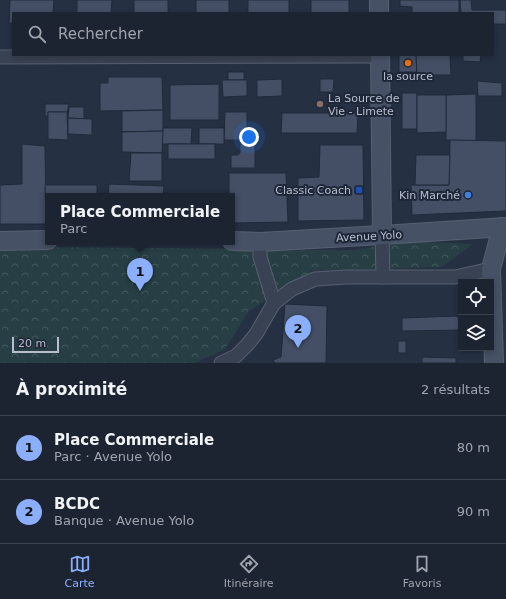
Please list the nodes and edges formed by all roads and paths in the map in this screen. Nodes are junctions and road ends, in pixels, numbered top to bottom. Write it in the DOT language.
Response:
graph roads {
  1 [pos="379,0"];
  2 [pos="379,12"];
  3 [pos="380,56"];
  4 [pos="0,57"];
  5 [pos="504,227"];
  6 [pos="382,235"];
  7 [pos="0,240"];
  8 [pos="45,240"];
  9 [pos="235,241"];
  10 [pos="260,242"];
  11 [pos="491,269"];
  12 [pos="383,277"];
  13 [pos="274,303"];
  14 [pos="221,363"];
  15 [pos="494,363"];
  1 -- 2 [label="street"];
  3 -- 4 [label="street"];
  3 -- 6 [label="street"];
  5 -- 6 [label="street, Avenue Yolo"];
  5 -- 11 [label="street"];
  6 -- 10 [label="street, Avenue Yolo"];
  6 -- 12 [label="street"];
  7 -- 8 [label="street"];
  9 -- 10 [label="street, Avenue Yolo"];
  10 -- 13 [label="street"];
  11 -- 12 [label="street"];
  11 -- 15 [label="street"];
  12 -- 13 [label="street"];
  13 -- 14 [label="street"];
}
